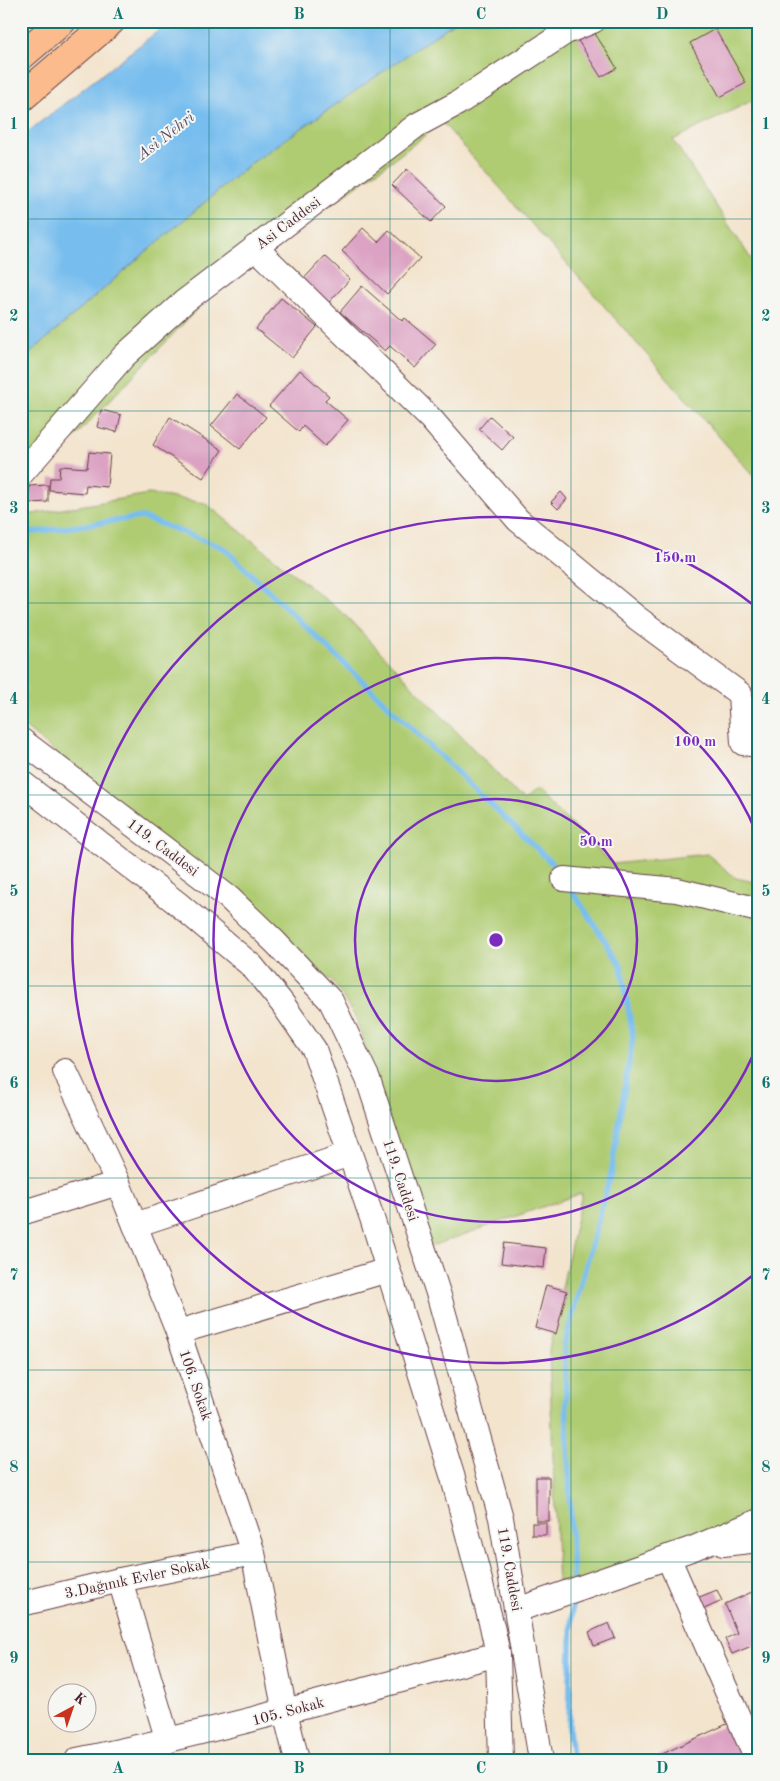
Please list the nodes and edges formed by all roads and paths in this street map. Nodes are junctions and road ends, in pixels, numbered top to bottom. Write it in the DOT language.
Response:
graph roads {
  1 [pos="62,21"];
  2 [pos="111,21"];
  3 [pos="593,21"];
  4 [pos="21,56"];
  5 [pos="21,98"];
  6 [pos="255,247"];
  7 [pos="21,474"];
  8 [pos="21,740"];
  9 [pos="759,745"];
  10 [pos="21,782"];
  11 [pos="564,879"];
  12 [pos="759,910"];
  13 [pos="65,1071"];
  14 [pos="350,1154"];
  15 [pos="118,1183"];
  16 [pos="21,1213"];
  17 [pos="135,1226"];
  18 [pos="388,1270"];
  19 [pos="178,1332"];
  20 [pos="759,1521"];
  21 [pos="759,1540"];
  22 [pos="694,1548"];
  23 [pos="253,1553"];
  24 [pos="668,1557"];
  25 [pos="120,1580"];
  26 [pos="21,1604"];
  27 [pos="517,1610"];
  28 [pos="498,1654"];
  29 [pos="286,1712"];
  30 [pos="168,1741"];
  31 [pos="77,1760"];
  32 [pos="297,1760"];
  33 [pos="501,1760"];
  34 [pos="541,1760"];
  35 [pos="757,1760"];
  1 -- 4 [label="main road"];
  2 -- 5 [label="main road"];
  3 -- 6 [label="street, Asi Caddesi"];
  6 -- 7 [label="street, Asi Caddesi"];
  6 -- 9 [label="street"];
  8 -- 27 [label="street, 119. Caddesi"];
  10 -- 14 [label="street, 119. Caddesi"];
  11 -- 12 [label="street"];
  13 -- 15 [label="street, 106. Sokak"];
  14 -- 17 [label="street"];
  14 -- 18 [label="street, 119. Caddesi"];
  15 -- 16 [label="street"];
  15 -- 17 [label="street, 106. Sokak"];
  17 -- 19 [label="street, 106. Sokak"];
  18 -- 19 [label="street"];
  18 -- 28 [label="street, 119. Caddesi"];
  19 -- 23 [label="street, 106. Sokak"];
  20 -- 22 [label="street"];
  21 -- 22 [label="street"];
  22 -- 24 [label="street"];
  23 -- 25 [label="street, 3.Dağınık Evler Sokak"];
  23 -- 29 [label="street, 106. Sokak"];
  24 -- 27 [label="street"];
  24 -- 35 [label="street"];
  25 -- 26 [label="street, 3.Dağınık Evler Sokak"];
  25 -- 30 [label="street"];
  27 -- 34 [label="street, 119. Caddesi"];
  28 -- 29 [label="street, 105. Sokak"];
  28 -- 33 [label="street, 119. Caddesi"];
  29 -- 30 [label="street, 105. Sokak"];
  29 -- 32 [label="street, 106. Sokak"];
  30 -- 31 [label="street, 105. Sokak"];
}
